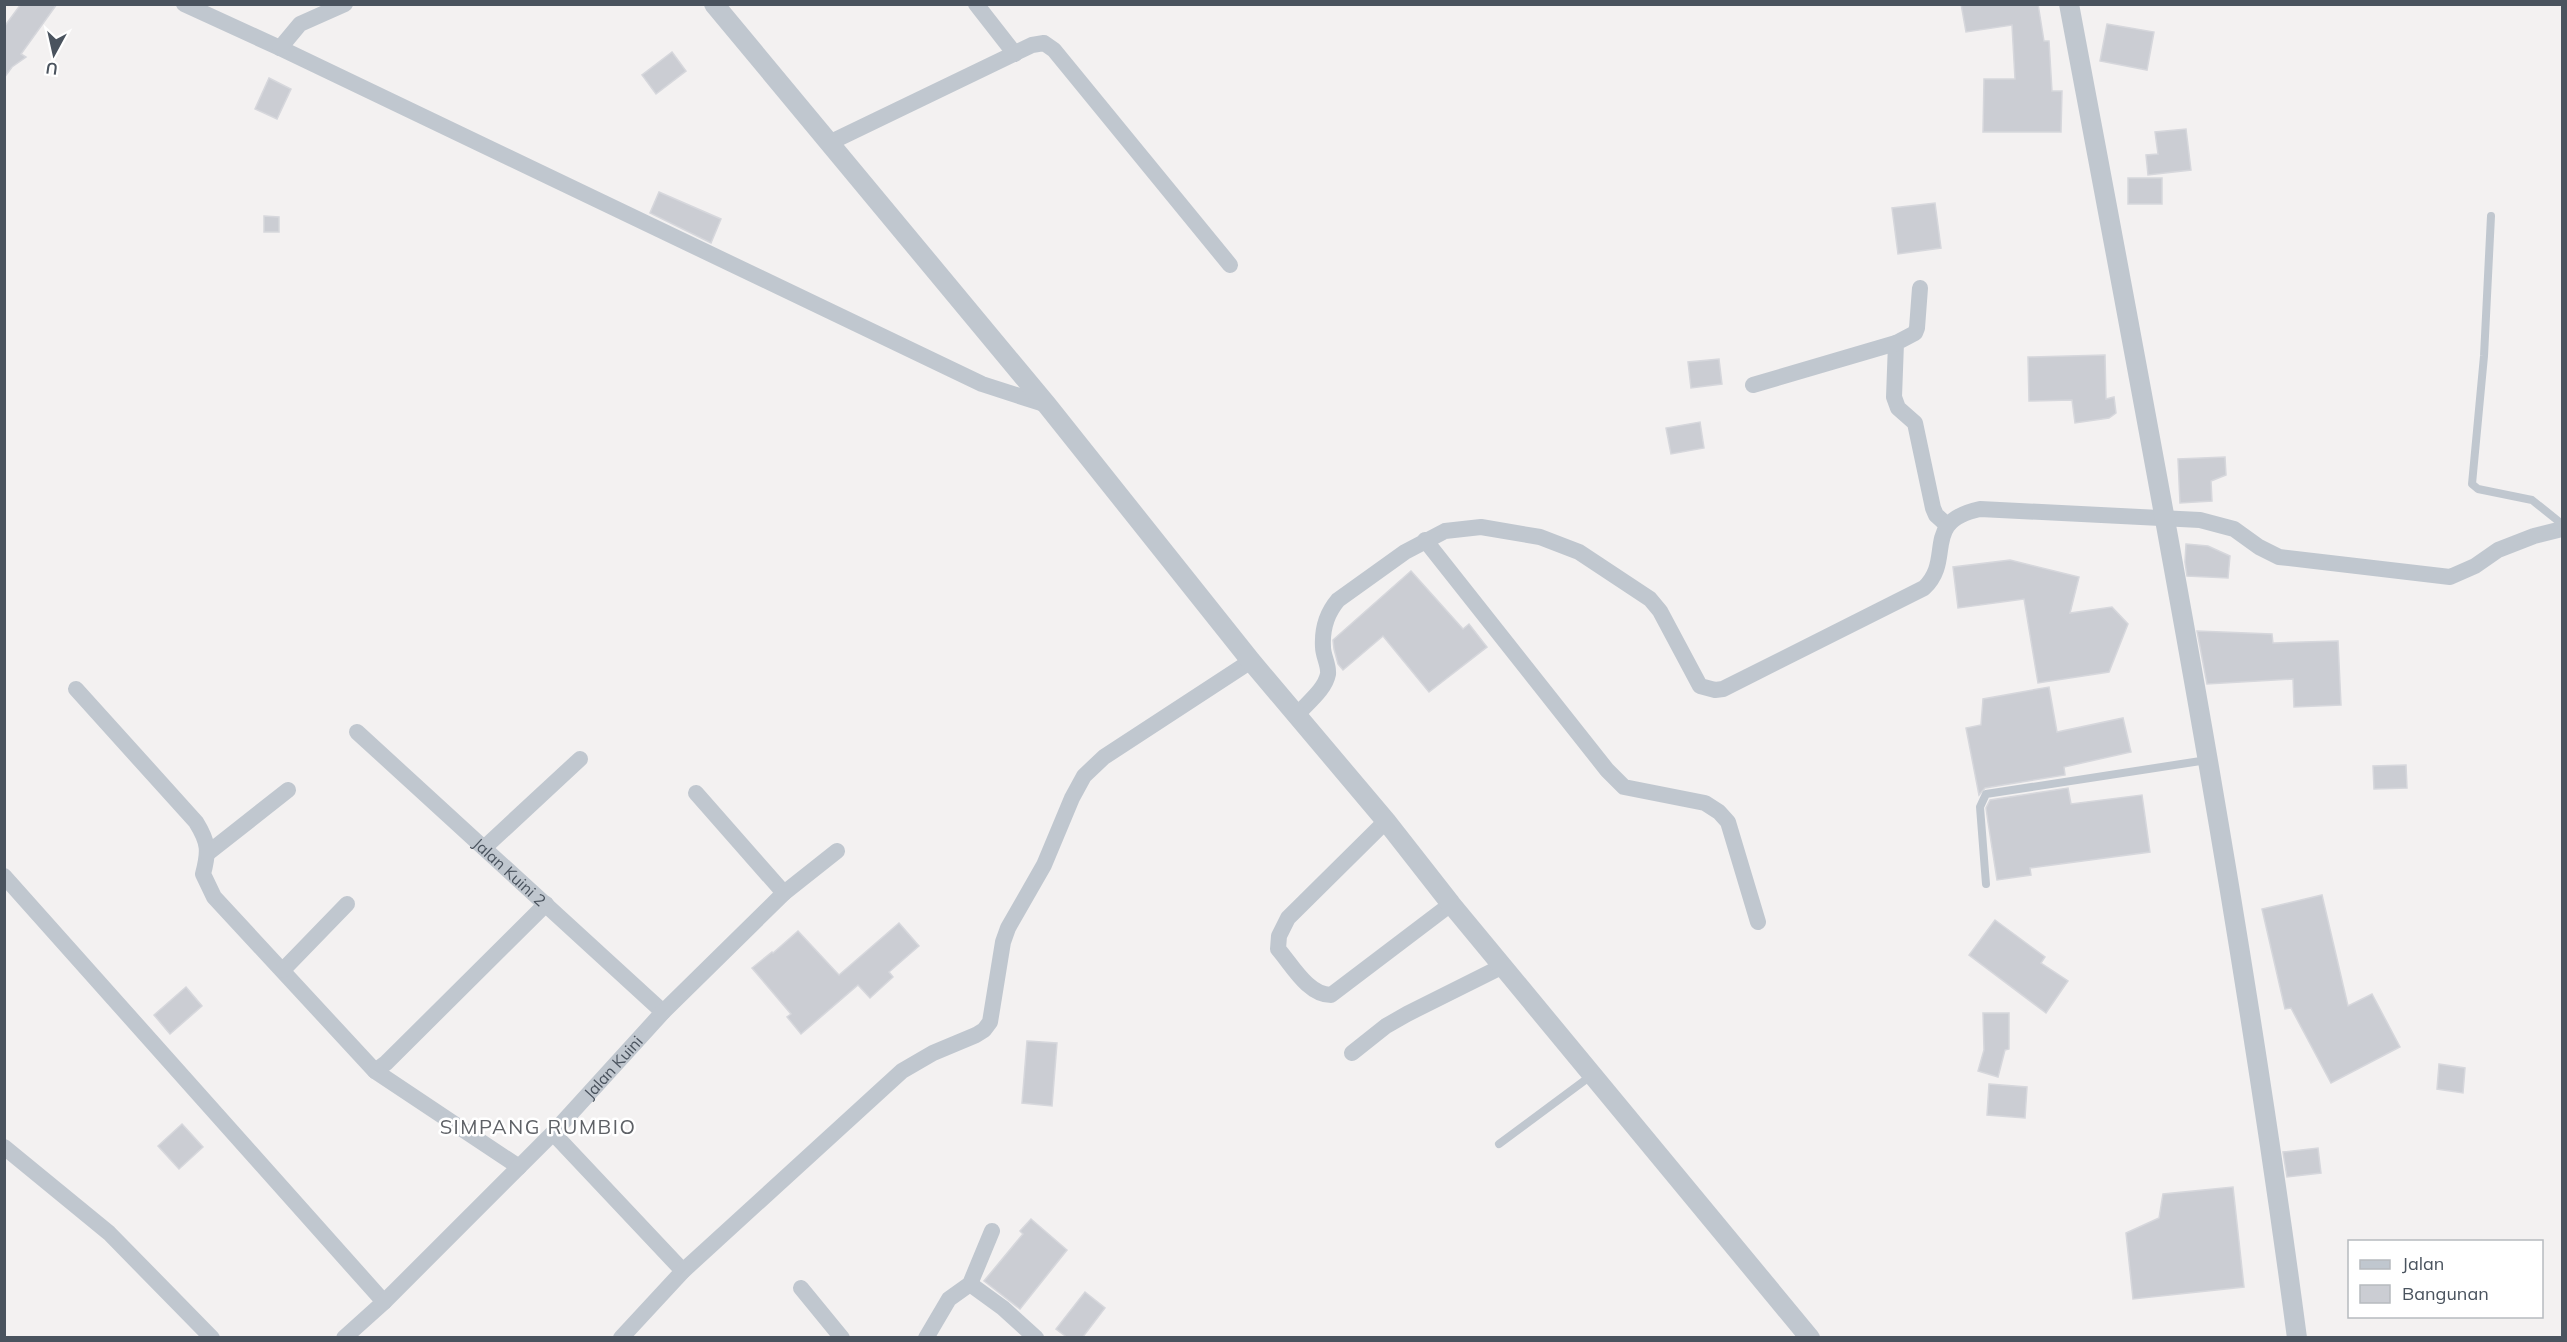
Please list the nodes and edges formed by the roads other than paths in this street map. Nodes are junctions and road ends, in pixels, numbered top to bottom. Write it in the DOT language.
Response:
graph roads {
  1 [pos="184,4"];
  2 [pos="345,4"];
  3 [pos="714,4"];
  4 [pos="976,4"];
  5 [pos="2069,4"];
  6 [pos="280,48"];
  7 [pos="1014,54"];
  8 [pos="829,143"];
  9 [pos="2491,216"];
  10 [pos="1230,265"];
  11 [pos="1920,288"];
  12 [pos="1896,343"];
  13 [pos="1753,385"];
  14 [pos="1047,405"];
  15 [pos="2166,519"];
  16 [pos="1947,525"];
  17 [pos="2562,526"];
  18 [pos="1425,540"];
  19 [pos="1251,661"];
  20 [pos="76,689"];
  21 [pos="1297,715"];
  22 [pos="357,732"];
  23 [pos="580,759"];
  24 [pos="2206,760"];
  25 [pos="288,790"];
  26 [pos="696,793"];
  27 [pos="1386,821"];
  28 [pos="484,848"];
  29 [pos="837,851"];
  30 [pos="208,853"];
  31 [pos="4,876"];
  32 [pos="1986,884"];
  33 [pos="784,893"];
  34 [pos="347,904"];
  35 [pos="546,904"];
  36 [pos="1451,904"];
  37 [pos="1758,922"];
  38 [pos="1503,966"];
  39 [pos="283,970"];
  40 [pos="663,1012"];
  41 [pos="1352,1053"];
  42 [pos="375,1071"];
  43 [pos="1592,1074"];
  44 [pos="553,1133"];
  45 [pos="1499,1144"];
  46 [pos="4,1147"];
  47 [pos="519,1167"];
  48 [pos="992,1231"];
  49 [pos="683,1271"];
  50 [pos="970,1284"];
  51 [pos="801,1288"];
  52 [pos="384,1302"];
  53 [pos="212,1338"];
  54 [pos="345,1338"];
  55 [pos="621,1338"];
  56 [pos="842,1338"];
  57 [pos="926,1338"];
  58 [pos="1036,1338"];
  59 [pos="1810,1338"];
  60 [pos="2297,1338"];
  1 -- 6 [label="street"];
  2 -- 6 [label="street"];
  3 -- 8 [label="street"];
  4 -- 7 [label="street"];
  5 -- 15 [label="street"];
  6 -- 14 [label="street"];
  7 -- 8 [label="street"];
  7 -- 10 [label="street"];
  8 -- 14 [label="street"];
  9 -- 17 [label="lane"];
  11 -- 12 [label="street"];
  12 -- 13 [label="street"];
  12 -- 16 [label="street"];
  14 -- 19 [label="street"];
  15 -- 16 [label="street"];
  15 -- 17 [label="street"];
  15 -- 24 [label="street"];
  16 -- 18 [label="street"];
  18 -- 21 [label="street"];
  18 -- 37 [label="street"];
  19 -- 21 [label="street"];
  19 -- 49 [label="street"];
  20 -- 30 [label="street"];
  21 -- 27 [label="street"];
  22 -- 28 [label="street, Jalan Kuini 2"];
  23 -- 28 [label="street"];
  24 -- 32 [label="lane"];
  24 -- 60 [label="street"];
  25 -- 30 [label="street"];
  26 -- 33 [label="street"];
  27 -- 36 [label="street"];
  27 -- 36 [label="street"];
  28 -- 35 [label="street, Jalan Kuini 2"];
  29 -- 33 [label="street, Jalan Kuini"];
  30 -- 39 [label="street"];
  31 -- 52 [label="street"];
  33 -- 40 [label="street, Jalan Kuini"];
  34 -- 39 [label="street"];
  35 -- 40 [label="street, Jalan Kuini 2"];
  35 -- 42 [label="street"];
  36 -- 38 [label="street"];
  38 -- 41 [label="street"];
  38 -- 43 [label="street"];
  39 -- 42 [label="street"];
  40 -- 44 [label="street, Jalan Kuini"];
  42 -- 47 [label="street"];
  43 -- 45 [label="lane"];
  43 -- 59 [label="street"];
  44 -- 47 [label="street, Jalan Kuini"];
  44 -- 49 [label="street"];
  46 -- 53 [label="street"];
  47 -- 52 [label="street, Jalan Kuini"];
  48 -- 50 [label="street"];
  49 -- 55 [label="street"];
  50 -- 57 [label="street"];
  50 -- 58 [label="street"];
  51 -- 56 [label="street"];
  52 -- 54 [label="street, Jalan Kuini"];
}
